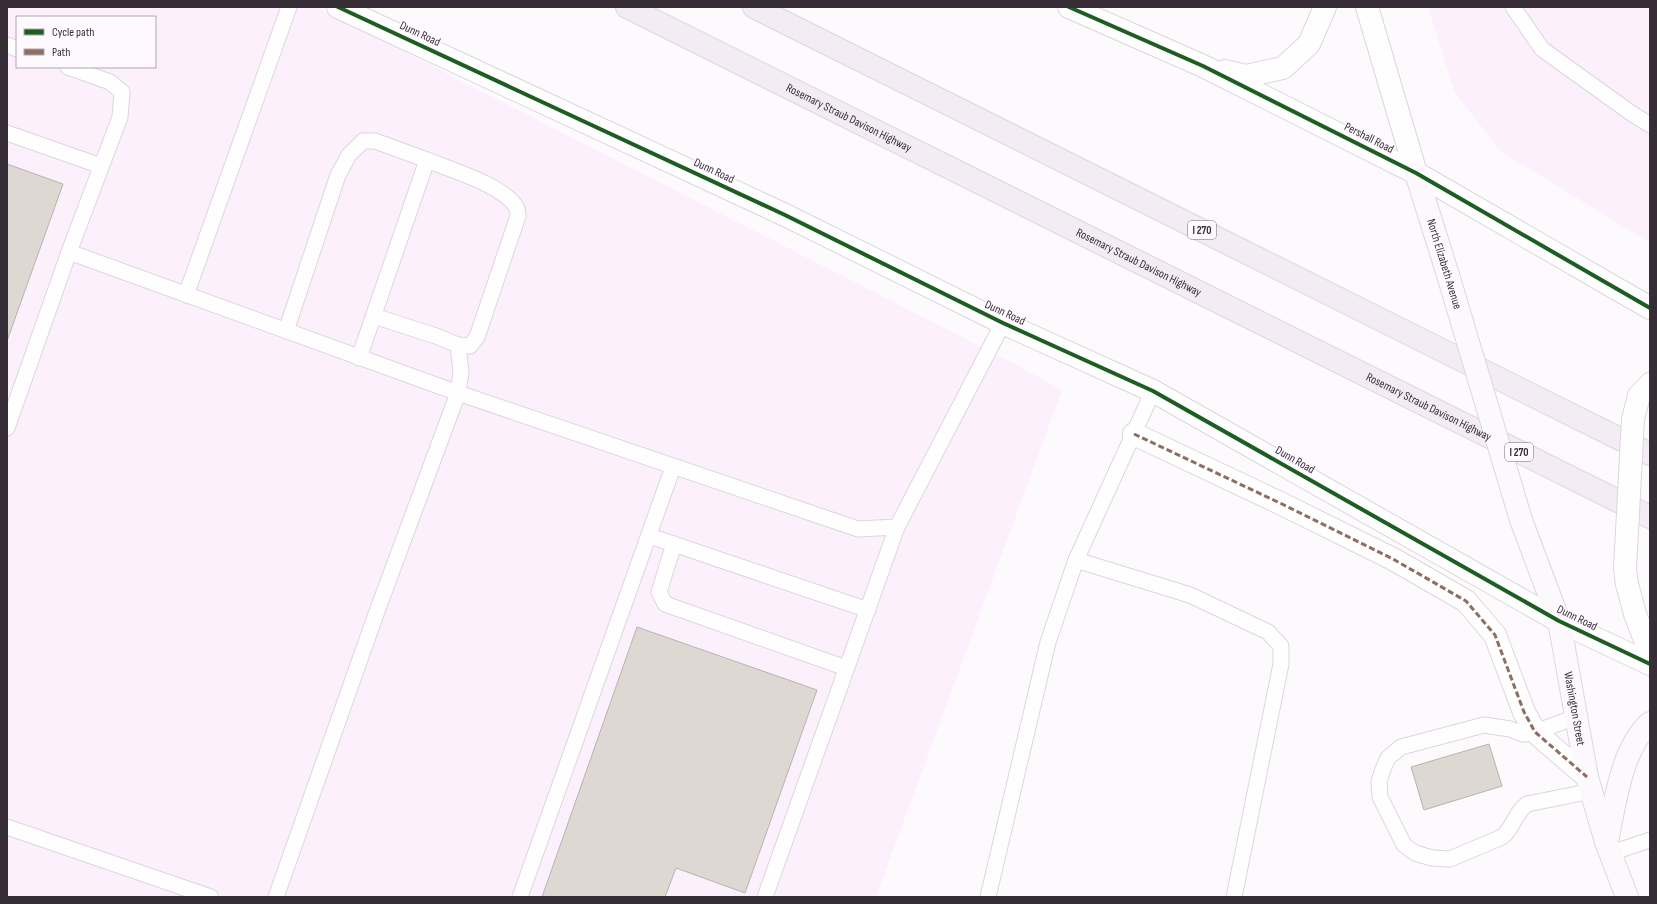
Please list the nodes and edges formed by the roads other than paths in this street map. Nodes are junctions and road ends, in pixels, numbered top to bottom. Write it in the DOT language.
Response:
graph roads {
  1 [pos="289,7"];
  2 [pos="338,7"];
  3 [pos="627,7"];
  4 [pos="754,7"];
  5 [pos="1069,7"];
  6 [pos="1325,7"];
  7 [pos="1366,7"];
  8 [pos="1513,7"];
  9 [pos="1202,66"];
  10 [pos="71,68"];
  11 [pos="1650,125"];
  12 [pos="7,133"];
  13 [pos="427,160"];
  14 [pos="101,166"];
  15 [pos="1416,173"];
  16 [pos="69,252"];
  17 [pos="186,295"];
  18 [pos="1650,308"];
  19 [pos="374,316"];
  20 [pos="1003,323"];
  21 [pos="286,331"];
  22 [pos="458,345"];
  23 [pos="360,358"];
  24 [pos="1645,390"];
  25 [pos="1153,391"];
  26 [pos="458,393"];
  27 [pos="7,428"];
  28 [pos="1134,434"];
  29 [pos="1650,454"];
  30 [pos="673,466"];
  31 [pos="1650,517"];
  32 [pos="1521,520"];
  33 [pos="897,527"];
  34 [pos="650,536"];
  35 [pos="674,544"];
  36 [pos="1076,560"];
  37 [pos="868,610"];
  38 [pos="1559,621"];
  39 [pos="1650,652"];
  40 [pos="1650,664"];
  41 [pos="846,668"];
  42 [pos="1576,717"];
  43 [pos="1650,723"];
  44 [pos="1535,732"];
  45 [pos="1590,784"];
  46 [pos="7,827"];
  47 [pos="1650,840"];
  48 [pos="1609,848"];
  49 [pos="211,897"];
  50 [pos="276,897"];
  51 [pos="520,897"];
  52 [pos="765,897"];
  53 [pos="988,897"];
  54 [pos="1234,897"];
  55 [pos="1626,897"];
  1 -- 17 [label="lane"];
  2 -- 20 [label="street, Dunn Road"];
  3 -- 31 [label="highway, Rosemary Straub Davison Highway / I 270"];
  4 -- 29 [label="highway, I 270"];
  5 -- 9 [label="street, Pershall Road"];
  6 -- 9 [label="street"];
  7 -- 15 [label="street, North Elizabeth Avenue"];
  8 -- 11 [label="lane"];
  9 -- 15 [label="street, Pershall Road"];
  10 -- 14 [label="lane"];
  12 -- 14 [label="lane"];
  13 -- 19 [label="lane"];
  13 -- 21 [label="lane"];
  13 -- 22 [label="lane"];
  14 -- 16 [label="lane"];
  15 -- 18 [label="street, Pershall Road"];
  15 -- 32 [label="main road, North Elizabeth Avenue, bridge"];
  16 -- 17 [label="lane"];
  16 -- 27 [label="lane"];
  17 -- 21 [label="lane"];
  19 -- 22 [label="lane"];
  19 -- 23 [label="lane"];
  20 -- 25 [label="street, Dunn Road"];
  20 -- 33 [label="lane"];
  21 -- 23 [label="lane"];
  22 -- 26 [label="lane"];
  23 -- 26 [label="lane"];
  24 -- 39 [label="street, bridge"];
  25 -- 28 [label="lane"];
  25 -- 38 [label="street, Dunn Road"];
  26 -- 30 [label="lane"];
  26 -- 50 [label="lane"];
  28 -- 36 [label="lane"];
  28 -- 44 [label="street"];
  30 -- 33 [label="lane"];
  30 -- 34 [label="lane"];
  32 -- 38 [label="main road, Washington Street"];
  33 -- 37 [label="lane"];
  34 -- 35 [label="lane"];
  34 -- 51 [label="lane"];
  35 -- 37 [label="lane"];
  35 -- 41 [label="lane"];
  36 -- 53 [label="lane"];
  36 -- 54 [label="lane"];
  37 -- 41 [label="lane"];
  38 -- 40 [label="street, Dunn Road"];
  38 -- 42 [label="main road, Washington Street"];
  41 -- 52 [label="lane"];
  42 -- 44 [label="lane"];
  42 -- 45 [label="main road, Washington Street"];
  43 -- 48 [label="main road"];
  44 -- 45 [label="street"];
  44 -- 45 [label="lane"];
  45 -- 48 [label="main road, Washington Street"];
  46 -- 49 [label="lane"];
  47 -- 48 [label="lane"];
  48 -- 55 [label="main road, Washington Street"];
}
